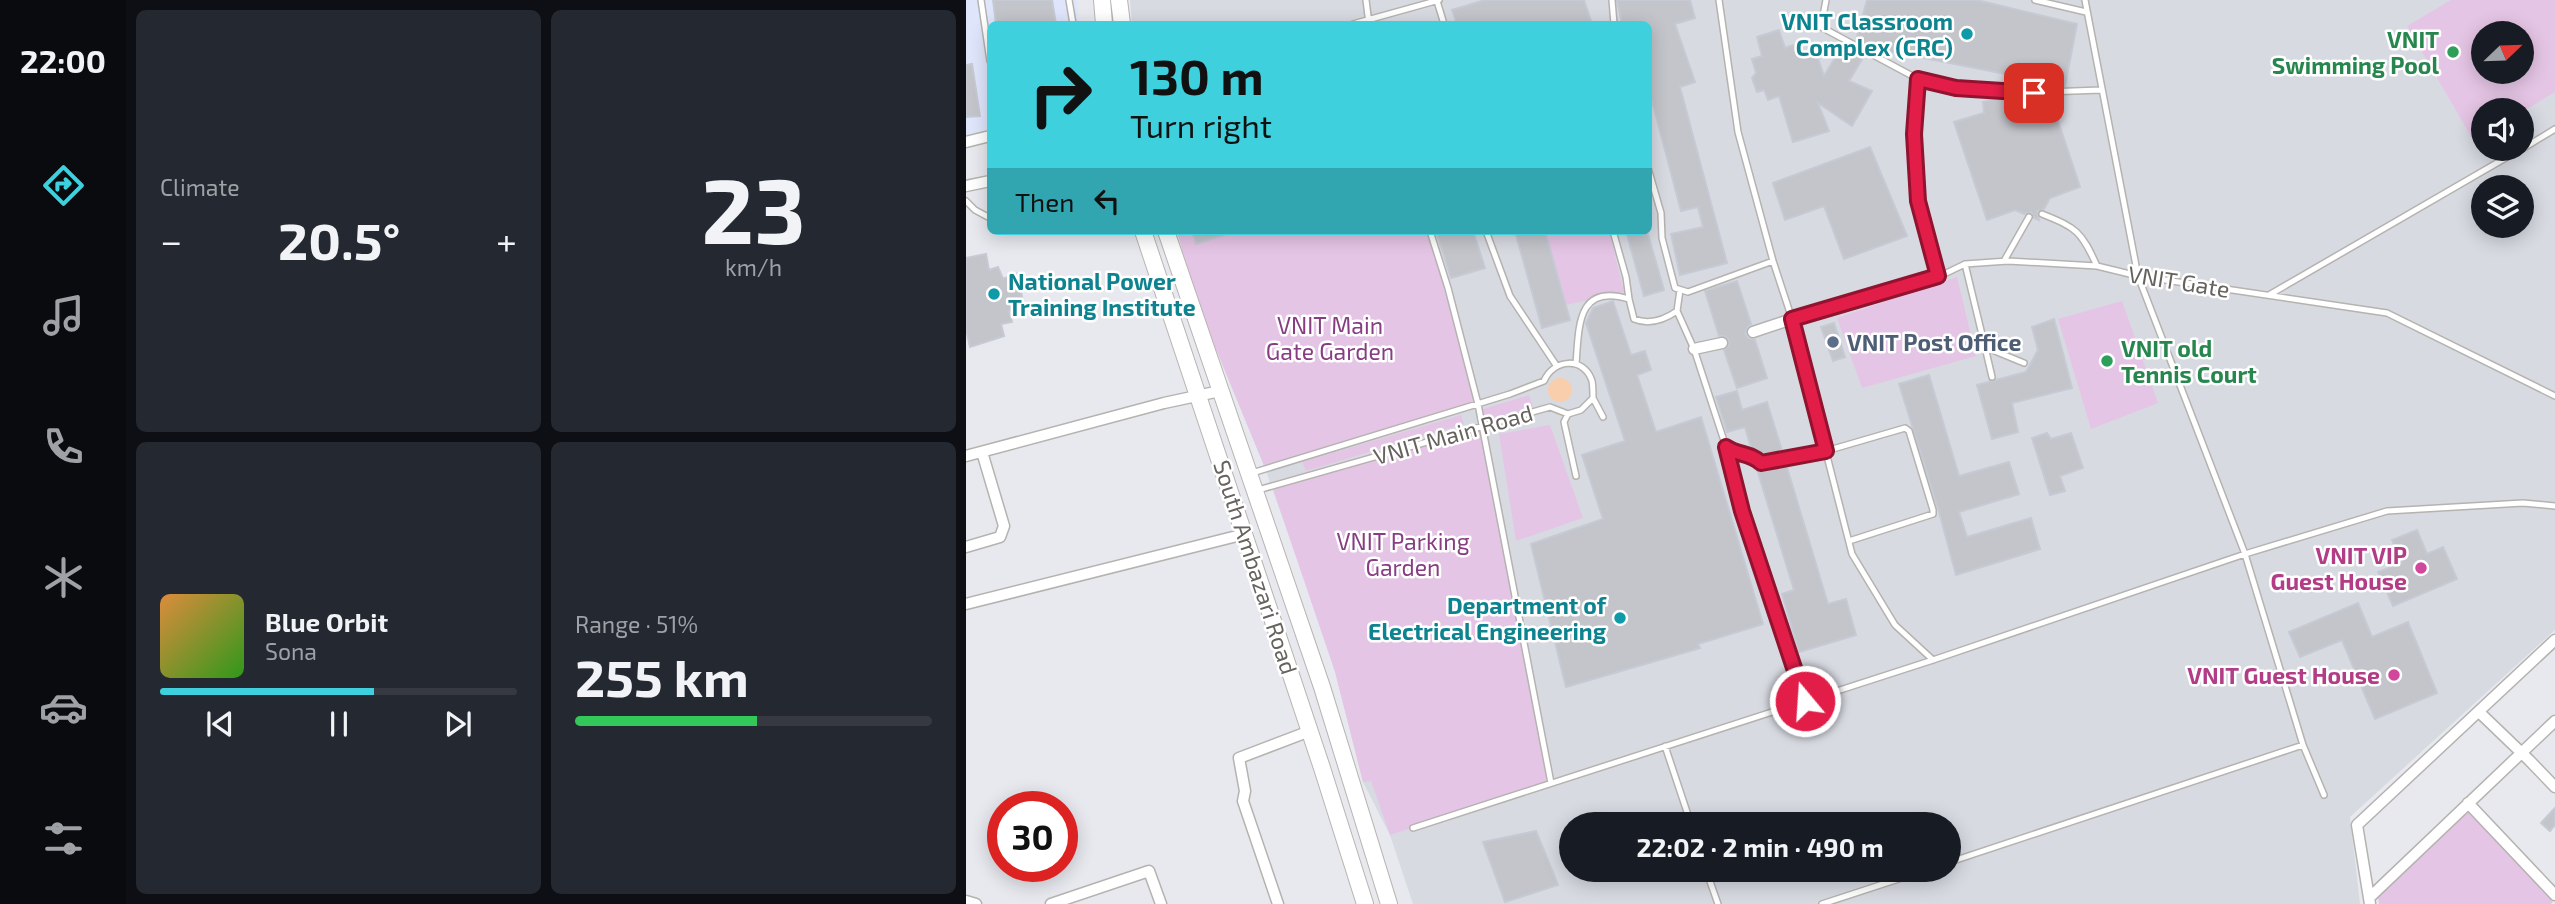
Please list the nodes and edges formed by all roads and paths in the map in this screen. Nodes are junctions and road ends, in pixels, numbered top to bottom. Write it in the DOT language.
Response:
graph roads {
  1 [pos="981,0"];
  2 [pos="1069,0"];
  3 [pos="1101,0"];
  4 [pos="1119,0"];
  5 [pos="1366,0"];
  6 [pos="1438,0"];
  7 [pos="1612,0"];
  8 [pos="1719,0"];
  9 [pos="1826,0"];
  10 [pos="2035,0"];
  11 [pos="2085,0"];
  12 [pos="2086,12"];
  13 [pos="1072,21"];
  14 [pos="1104,21"];
  15 [pos="1122,21"];
  16 [pos="1368,21"];
  17 [pos="1371,21"];
  18 [pos="1443,21"];
  19 [pos="1614,21"];
  20 [pos="987,41"];
  21 [pos="1918,79"];
  22 [pos="2101,90"];
  23 [pos="2555,129"];
  24 [pos="987,137"];
  25 [pos="966,142"];
  26 [pos="2534,142"];
  27 [pos="2501,161"];
  28 [pos="987,182"];
  29 [pos="1652,182"];
  30 [pos="966,186"];
  31 [pos="966,201"];
  32 [pos="2042,214"];
  33 [pos="987,216"];
  34 [pos="2029,217"];
  35 [pos="1144,235"];
  36 [pos="1167,235"];
  37 [pos="1431,235"];
  38 [pos="1487,235"];
  39 [pos="1614,235"];
  40 [pos="1773,261"];
  41 [pos="2004,261"];
  42 [pos="1965,264"];
  43 [pos="2097,265"];
  44 [pos="1938,276"];
  45 [pos="2138,276"];
  46 [pos="1680,290"];
  47 [pos="2269,295"];
  48 [pos="1629,299"];
  49 [pos="1678,311"];
  50 [pos="1792,319"];
  51 [pos="1753,332"];
  52 [pos="1722,342"];
  53 [pos="1985,347"];
  54 [pos="1694,349"];
  55 [pos="2024,363"];
  56 [pos="1576,364"];
  57 [pos="1556,365"];
  58 [pos="1992,377"];
  59 [pos="1220,391"];
  60 [pos="1199,396"];
  61 [pos="2555,396"];
  62 [pos="1593,398"];
  63 [pos="1478,404"];
  64 [pos="1568,414"];
  65 [pos="1603,417"];
  66 [pos="1482,425"];
  67 [pos="1726,447"];
  68 [pos="1826,451"];
  69 [pos="982,453"];
  70 [pos="966,457"];
  71 [pos="1248,474"];
  72 [pos="1576,475"];
  73 [pos="1255,491"];
  74 [pos="2555,506"];
  75 [pos="1245,534"];
  76 [pos="1849,541"];
  77 [pos="966,547"];
  78 [pos="2245,554"];
  79 [pos="966,604"];
  80 [pos="2555,640"];
  81 [pos="1933,660"];
  82 [pos="1805,701"];
  83 [pos="2479,712"];
  84 [pos="2555,720"];
  85 [pos="1310,731"];
  86 [pos="2303,745"];
  87 [pos="1665,746"];
  88 [pos="2522,752"];
  89 [pos="1551,783"];
  90 [pos="2555,787"];
  91 [pos="2324,795"];
  92 [pos="2468,803"];
  93 [pos="1687,812"];
  94 [pos="1413,828"];
  95 [pos="1961,858"];
  96 [pos="1710,882"];
  97 [pos="1889,882"];
  98 [pos="2555,895"];
  99 [pos="1074,900"];
  100 [pos="966,901"];
  101 [pos="2370,901"];
  102 [pos="976,904"];
  103 [pos="1051,904"];
  104 [pos="1161,904"];
  105 [pos="1278,904"];
  106 [pos="1365,904"];
  107 [pos="1390,904"];
  108 [pos="1718,904"];
  109 [pos="1822,904"];
  1 -- 20 [label="lane"];
  2 -- 13 [label="lane"];
  3 -- 14 [label="main road"];
  4 -- 15 [label="main road"];
  5 -- 16 [label="lane"];
  6 -- 17 [label="lane"];
  6 -- 18 [label="lane"];
  7 -- 19 [label="lane"];
  8 -- 40 [label="lane"];
  9 -- 21 [label="lane"];
  10 -- 12 [label="lane"];
  11 -- 12 [label="lane"];
  12 -- 22 [label="lane"];
  21 -- 22 [label="lane"];
  21 -- 44 [label="lane"];
  22 -- 45 [label="lane"];
  23 -- 26 [label="lane"];
  24 -- 25 [label="street"];
  27 -- 47 [label="lane"];
  28 -- 30 [label="street"];
  29 -- 46 [label="lane"];
  31 -- 33 [label="lane"];
  32 -- 43 [label="lane"];
  34 -- 41 [label="lane"];
  35 -- 60 [label="main road, South Ambazari Road"];
  36 -- 59 [label="main road"];
  37 -- 63 [label="lane"];
  38 -- 57 [label="lane"];
  39 -- 48 [label="lane"];
  40 -- 46 [label="lane"];
  40 -- 50 [label="lane"];
  41 -- 42 [label="lane, VNIT Gate"];
  41 -- 43 [label="lane, VNIT Gate"];
  42 -- 44 [label="lane, VNIT Gate"];
  42 -- 53 [label="lane"];
  43 -- 45 [label="lane, VNIT Gate"];
  44 -- 50 [label="lane, VNIT Gate"];
  45 -- 47 [label="lane, VNIT Gate"];
  45 -- 78 [label="lane"];
  46 -- 49 [label="lane"];
  47 -- 61 [label="lane, VNIT Gate"];
  48 -- 49 [label="lane"];
  48 -- 56 [label="lane"];
  49 -- 54 [label="lane"];
  50 -- 51 [label="street"];
  50 -- 68 [label="lane"];
  52 -- 54 [label="street"];
  53 -- 55 [label="lane"];
  53 -- 58 [label="lane"];
  54 -- 67 [label="lane"];
  56 -- 57 [label="lane"];
  56 -- 62 [label="lane"];
  57 -- 63 [label="lane, VNIT Main Road"];
  59 -- 60 [label="street"];
  59 -- 71 [label="main road"];
  60 -- 69 [label="street"];
  60 -- 75 [label="main road, South Ambazari Road"];
  62 -- 64 [label="lane, VNIT Main Road"];
  62 -- 65 [label="lane"];
  63 -- 66 [label="lane"];
  63 -- 71 [label="lane, VNIT Main Road"];
  64 -- 66 [label="lane, VNIT Main Road"];
  64 -- 72 [label="lane"];
  66 -- 73 [label="lane, VNIT Main Road"];
  66 -- 89 [label="lane"];
  67 -- 68 [label="lane"];
  67 -- 82 [label="street"];
  68 -- 76 [label="lane"];
  68 -- 76 [label="lane"];
  69 -- 70 [label="street"];
  69 -- 77 [label="street"];
  71 -- 73 [label="main road"];
  73 -- 107 [label="main road"];
  74 -- 78 [label="lane"];
  75 -- 79 [label="street"];
  75 -- 85 [label="main road, South Ambazari Road"];
  76 -- 81 [label="lane"];
  78 -- 81 [label="lane"];
  78 -- 86 [label="lane"];
  80 -- 83 [label="street"];
  81 -- 82 [label="lane"];
  82 -- 87 [label="lane"];
  83 -- 88 [label="street"];
  83 -- 101 [label="street"];
  84 -- 88 [label="street"];
  85 -- 105 [label="street"];
  85 -- 106 [label="main road, South Ambazari Road"];
  86 -- 91 [label="lane"];
  86 -- 95 [label="lane"];
  87 -- 89 [label="lane"];
  87 -- 93 [label="lane"];
  88 -- 90 [label="street"];
  88 -- 92 [label="street"];
  89 -- 94 [label="lane"];
  92 -- 98 [label="street"];
  92 -- 101 [label="street"];
  96 -- 108 [label="lane"];
  97 -- 109 [label="lane"];
  99 -- 103 [label="street"];
  99 -- 104 [label="street"];
  100 -- 102 [label="street"];
}
